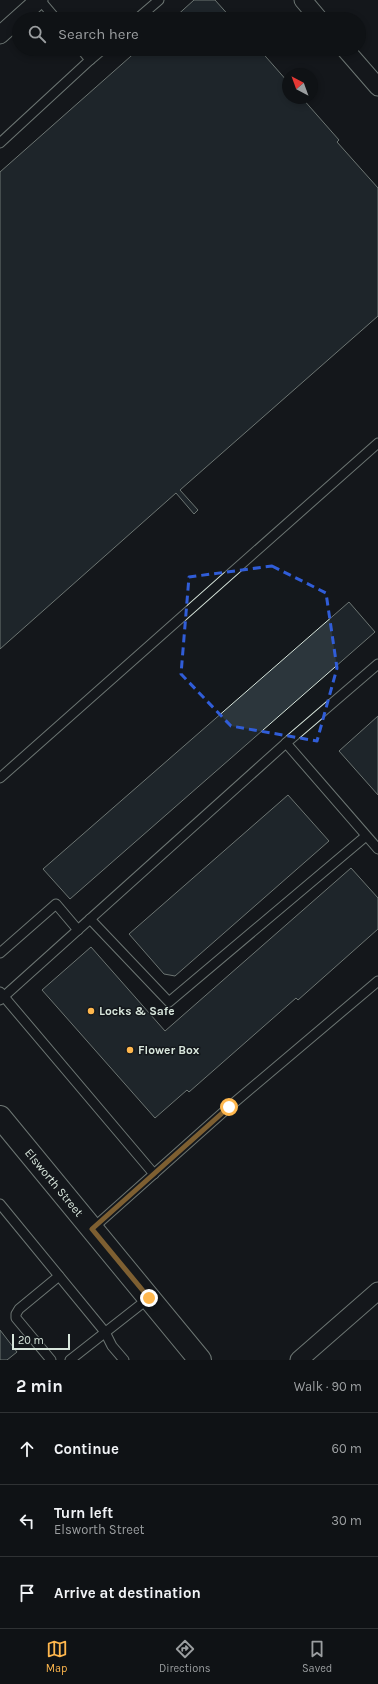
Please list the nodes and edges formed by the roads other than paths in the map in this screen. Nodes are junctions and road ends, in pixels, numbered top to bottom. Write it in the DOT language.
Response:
graph roads {
  1 [pos="39,0"];
  2 [pos="159,0"];
  3 [pos="303,0"];
  4 [pos="26,12"];
  5 [pos="50,12"];
  6 [pos="145,12"];
  7 [pos="313,12"];
  8 [pos="12,24"];
  9 [pos="0,35"];
  10 [pos="87,56"];
  11 [pos="95,56"];
  12 [pos="351,56"];
  13 [pos="90,60"];
  14 [pos="378,87"];
  15 [pos="0,142"];
  16 [pos="378,443"];
  17 [pos="376,670"];
  18 [pos="286,743"];
  19 [pos="0,778"];
  20 [pos="366,836"];
  21 [pos="378,849"];
  22 [pos="90,920"];
  23 [pos="78,930"];
  24 [pos="0,953"];
  25 [pos="378,981"];
  26 [pos="1,996"];
  27 [pos="0,1117"];
  28 [pos="154,1174"];
  29 [pos="0,1204"];
  30 [pos="92,1229"];
  31 [pos="59,1276"];
  32 [pos="378,1291"];
  33 [pos="149,1298"];
  34 [pos="105,1332"];
  35 [pos="51,1360"];
  36 [pos="70,1360"];
  37 [pos="124,1360"];
  38 [pos="200,1360"];
  39 [pos="299,1360"];
  1 -- 4 [label="street"];
  1 -- 5 [label="lane"];
  2 -- 6 [label="lane"];
  3 -- 7 [label="street"];
  8 -- 9 [label="street"];
  10 -- 13 [label="lane"];
  11 -- 13 [label="lane"];
  12 -- 14 [label="street"];
  13 -- 15 [label="lane"];
  16 -- 19 [label="lane"];
  17 -- 18 [label="lane"];
  18 -- 20 [label="lane"];
  18 -- 22 [label="lane"];
  20 -- 21 [label="lane"];
  20 -- 22 [label="lane"];
  22 -- 23 [label="lane"];
  23 -- 24 [label="lane"];
  23 -- 26 [label="lane"];
  25 -- 28 [label="lane"];
  26 -- 28 [label="lane"];
  27 -- 30 [label="street, Elsworth Street"];
  28 -- 30 [label="lane"];
  29 -- 31 [label="lane"];
  30 -- 33 [label="street, Elsworth Street"];
  31 -- 34 [label="lane"];
  31 -- 35 [label="lane"];
  32 -- 39 [label="street"];
  33 -- 34 [label="lane"];
  33 -- 38 [label="street, Elsworth Street"];
  34 -- 36 [label="lane"];
  34 -- 37 [label="lane"];
}
